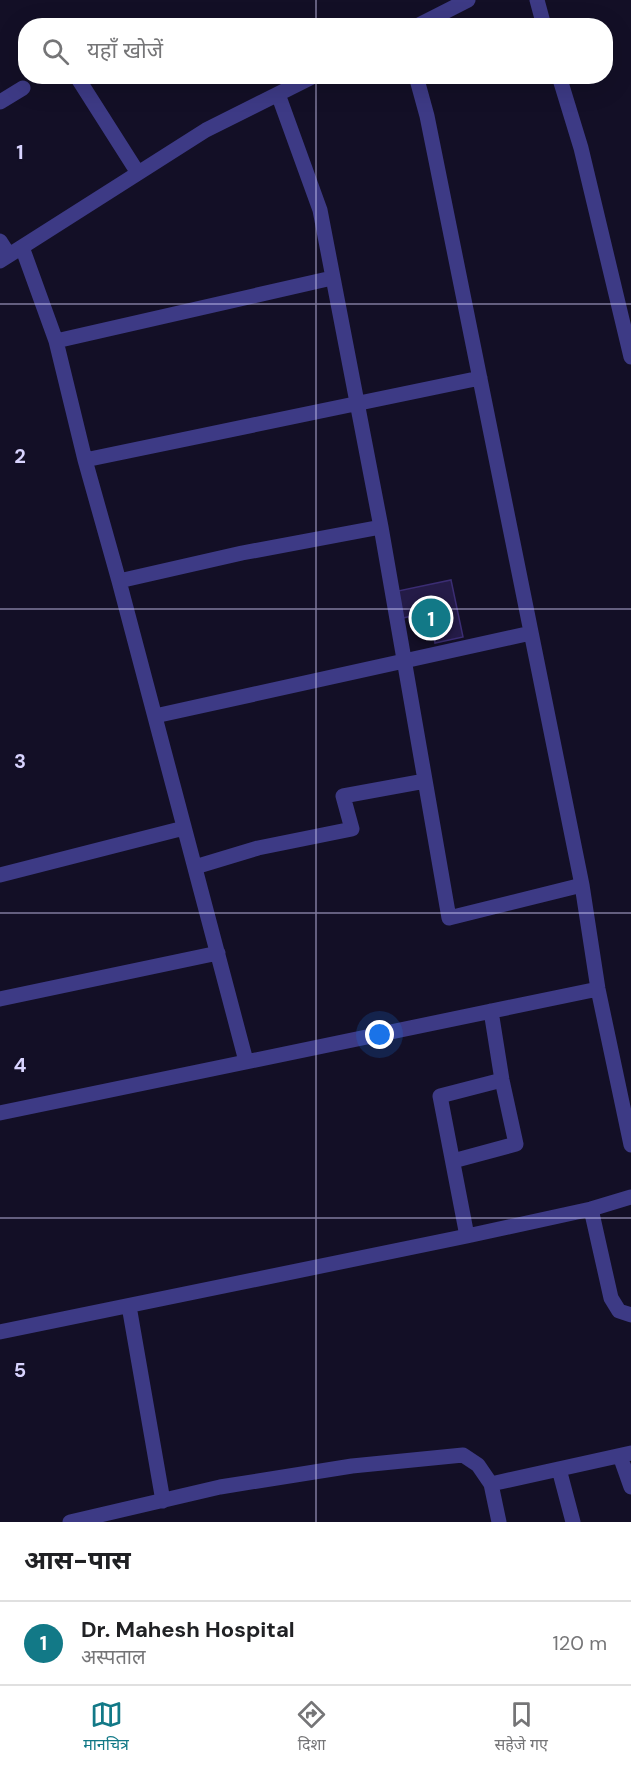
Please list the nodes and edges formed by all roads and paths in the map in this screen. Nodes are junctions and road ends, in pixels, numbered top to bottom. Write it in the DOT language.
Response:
graph roads {
  1 [pos="468,0"];
  2 [pos="537,0"];
  3 [pos="433,18"];
  4 [pos="542,18"];
  5 [pos="81,84"];
  6 [pos="298,84"];
  7 [pos="418,84"];
  8 [pos="562,84"];
  9 [pos="22,88"];
  10 [pos="278,94"];
  11 [pos="0,102"];
  12 [pos="138,173"];
  13 [pos="0,241"];
  14 [pos="10,254"];
  15 [pos="332,278"];
  16 [pos="56,341"];
  17 [pos="631,357"];
  18 [pos="480,378"];
  19 [pos="357,403"];
  20 [pos="85,460"];
  21 [pos="381,527"];
  22 [pos="119,581"];
  23 [pos="531,633"];
  24 [pos="405,661"];
  25 [pos="154,716"];
  26 [pos="425,782"];
  27 [pos="184,828"];
  28 [pos="195,867"];
  29 [pos="0,874"];
  30 [pos="582,885"];
  31 [pos="218,953"];
  32 [pos="598,989"];
  33 [pos="0,999"];
  34 [pos="491,1011"];
  35 [pos="246,1061"];
  36 [pos="502,1080"];
  37 [pos="0,1113"];
  38 [pos="631,1145"];
  39 [pos="453,1161"];
  40 [pos="631,1197"];
  41 [pos="591,1209"];
  42 [pos="468,1236"];
  43 [pos="129,1306"];
  44 [pos="631,1315"];
  45 [pos="0,1332"];
  46 [pos="626,1454"];
  47 [pos="560,1469"];
  48 [pos="491,1484"];
  49 [pos="631,1487"];
  50 [pos="163,1501"];
  51 [pos="70,1522"];
  52 [pos="499,1522"];
  53 [pos="573,1522"];
  1 -- 3 [label="street"];
  2 -- 4 [label="street"];
  5 -- 12 [label="street"];
  6 -- 10 [label="street"];
  7 -- 18 [label="street"];
  8 -- 17 [label="street"];
  9 -- 11 [label="street"];
  10 -- 12 [label="street"];
  10 -- 15 [label="street"];
  12 -- 14 [label="street"];
  13 -- 14 [label="street"];
  14 -- 16 [label="street"];
  15 -- 16 [label="street"];
  15 -- 19 [label="street"];
  16 -- 20 [label="street"];
  18 -- 19 [label="street"];
  18 -- 23 [label="street"];
  19 -- 20 [label="street"];
  19 -- 21 [label="street"];
  20 -- 22 [label="street"];
  21 -- 22 [label="street"];
  21 -- 24 [label="street"];
  22 -- 25 [label="street"];
  23 -- 24 [label="street"];
  23 -- 30 [label="street"];
  24 -- 25 [label="street"];
  24 -- 26 [label="street"];
  25 -- 27 [label="street"];
  26 -- 28 [label="street"];
  26 -- 30 [label="street"];
  27 -- 28 [label="street"];
  27 -- 29 [label="street"];
  28 -- 31 [label="street"];
  30 -- 32 [label="street"];
  31 -- 33 [label="street"];
  31 -- 35 [label="street"];
  32 -- 34 [label="street"];
  32 -- 38 [label="street"];
  34 -- 35 [label="street"];
  34 -- 36 [label="street"];
  35 -- 37 [label="street"];
  36 -- 39 [label="street"];
  36 -- 39 [label="street"];
  39 -- 42 [label="street"];
  40 -- 41 [label="street"];
  41 -- 42 [label="street"];
  41 -- 44 [label="street"];
  42 -- 43 [label="street"];
  43 -- 45 [label="street"];
  43 -- 50 [label="street"];
  46 -- 47 [label="street"];
  46 -- 49 [label="street"];
  47 -- 48 [label="street"];
  47 -- 53 [label="street"];
  48 -- 50 [label="street"];
  48 -- 52 [label="street"];
  50 -- 51 [label="street"];
}
